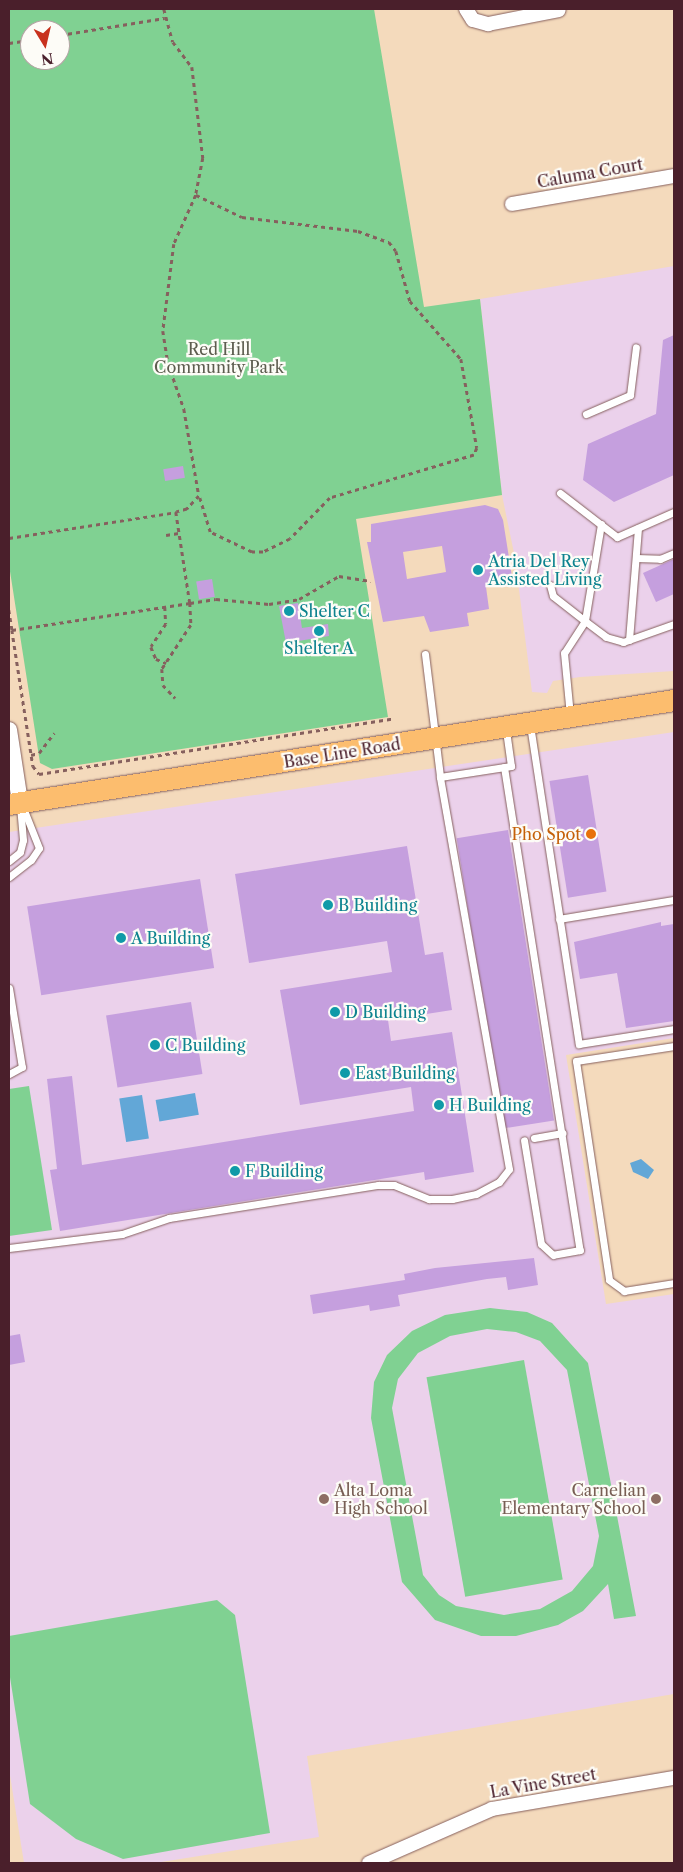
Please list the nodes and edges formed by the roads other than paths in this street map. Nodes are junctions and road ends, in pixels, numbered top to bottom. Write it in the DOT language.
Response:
graph roads {
  1 [pos="560,10"];
  2 [pos="470,14"];
  3 [pos="674,176"];
  4 [pos="512,204"];
  5 [pos="636,347"];
  6 [pos="586,414"];
  7 [pos="560,493"];
  8 [pos="674,512"];
  9 [pos="601,524"];
  10 [pos="638,528"];
  11 [pos="674,553"];
  12 [pos="636,558"];
  13 [pos="550,585"];
  14 [pos="585,621"];
  15 [pos="674,624"];
  16 [pos="629,640"];
  17 [pos="425,654"];
  18 [pos="674,700"];
  19 [pos="570,717"];
  20 [pos="530,723"];
  21 [pos="506,727"];
  22 [pos="9,730"];
  23 [pos="434,738"];
  24 [pos="504,767"];
  25 [pos="440,776"];
  26 [pos="14,803"];
  27 [pos="9,861"];
  28 [pos="9,877"];
  29 [pos="674,900"];
  30 [pos="559,919"];
  31 [pos="9,988"];
  32 [pos="674,1029"];
  33 [pos="674,1046"];
  34 [pos="9,1074"];
  35 [pos="563,1133"];
  36 [pos="534,1138"];
  37 [pos="524,1140"];
  38 [pos="9,1248"];
  39 [pos="674,1283"];
  40 [pos="674,1778"];
  41 [pos="375,1862"];
  1 -- 2 [label="street"];
  3 -- 4 [label="street, Caluma Court"];
  5 -- 6 [label="lane"];
  7 -- 9 [label="lane"];
  8 -- 10 [label="lane"];
  9 -- 10 [label="lane"];
  9 -- 14 [label="lane"];
  10 -- 12 [label="lane"];
  11 -- 12 [label="lane"];
  12 -- 16 [label="lane"];
  13 -- 14 [label="lane"];
  14 -- 16 [label="lane"];
  14 -- 19 [label="lane"];
  15 -- 16 [label="lane"];
  17 -- 23 [label="lane"];
  18 -- 19 [label="main road, Base Line Road"];
  19 -- 20 [label="main road, Base Line Road"];
  20 -- 21 [label="main road, Base Line Road"];
  20 -- 30 [label="lane"];
  21 -- 23 [label="main road, Base Line Road"];
  21 -- 24 [label="lane"];
  22 -- 26 [label="street"];
  23 -- 25 [label="lane"];
  23 -- 26 [label="main road, Base Line Road"];
  24 -- 25 [label="lane"];
  24 -- 35 [label="lane"];
  25 -- 38 [label="lane"];
  26 -- 27 [label="lane"];
  26 -- 28 [label="lane"];
  29 -- 30 [label="lane"];
  30 -- 32 [label="lane"];
  31 -- 34 [label="lane"];
  33 -- 39 [label="lane"];
  35 -- 36 [label="lane"];
  35 -- 37 [label="lane"];
  40 -- 41 [label="street, La Vine Street"];
}
